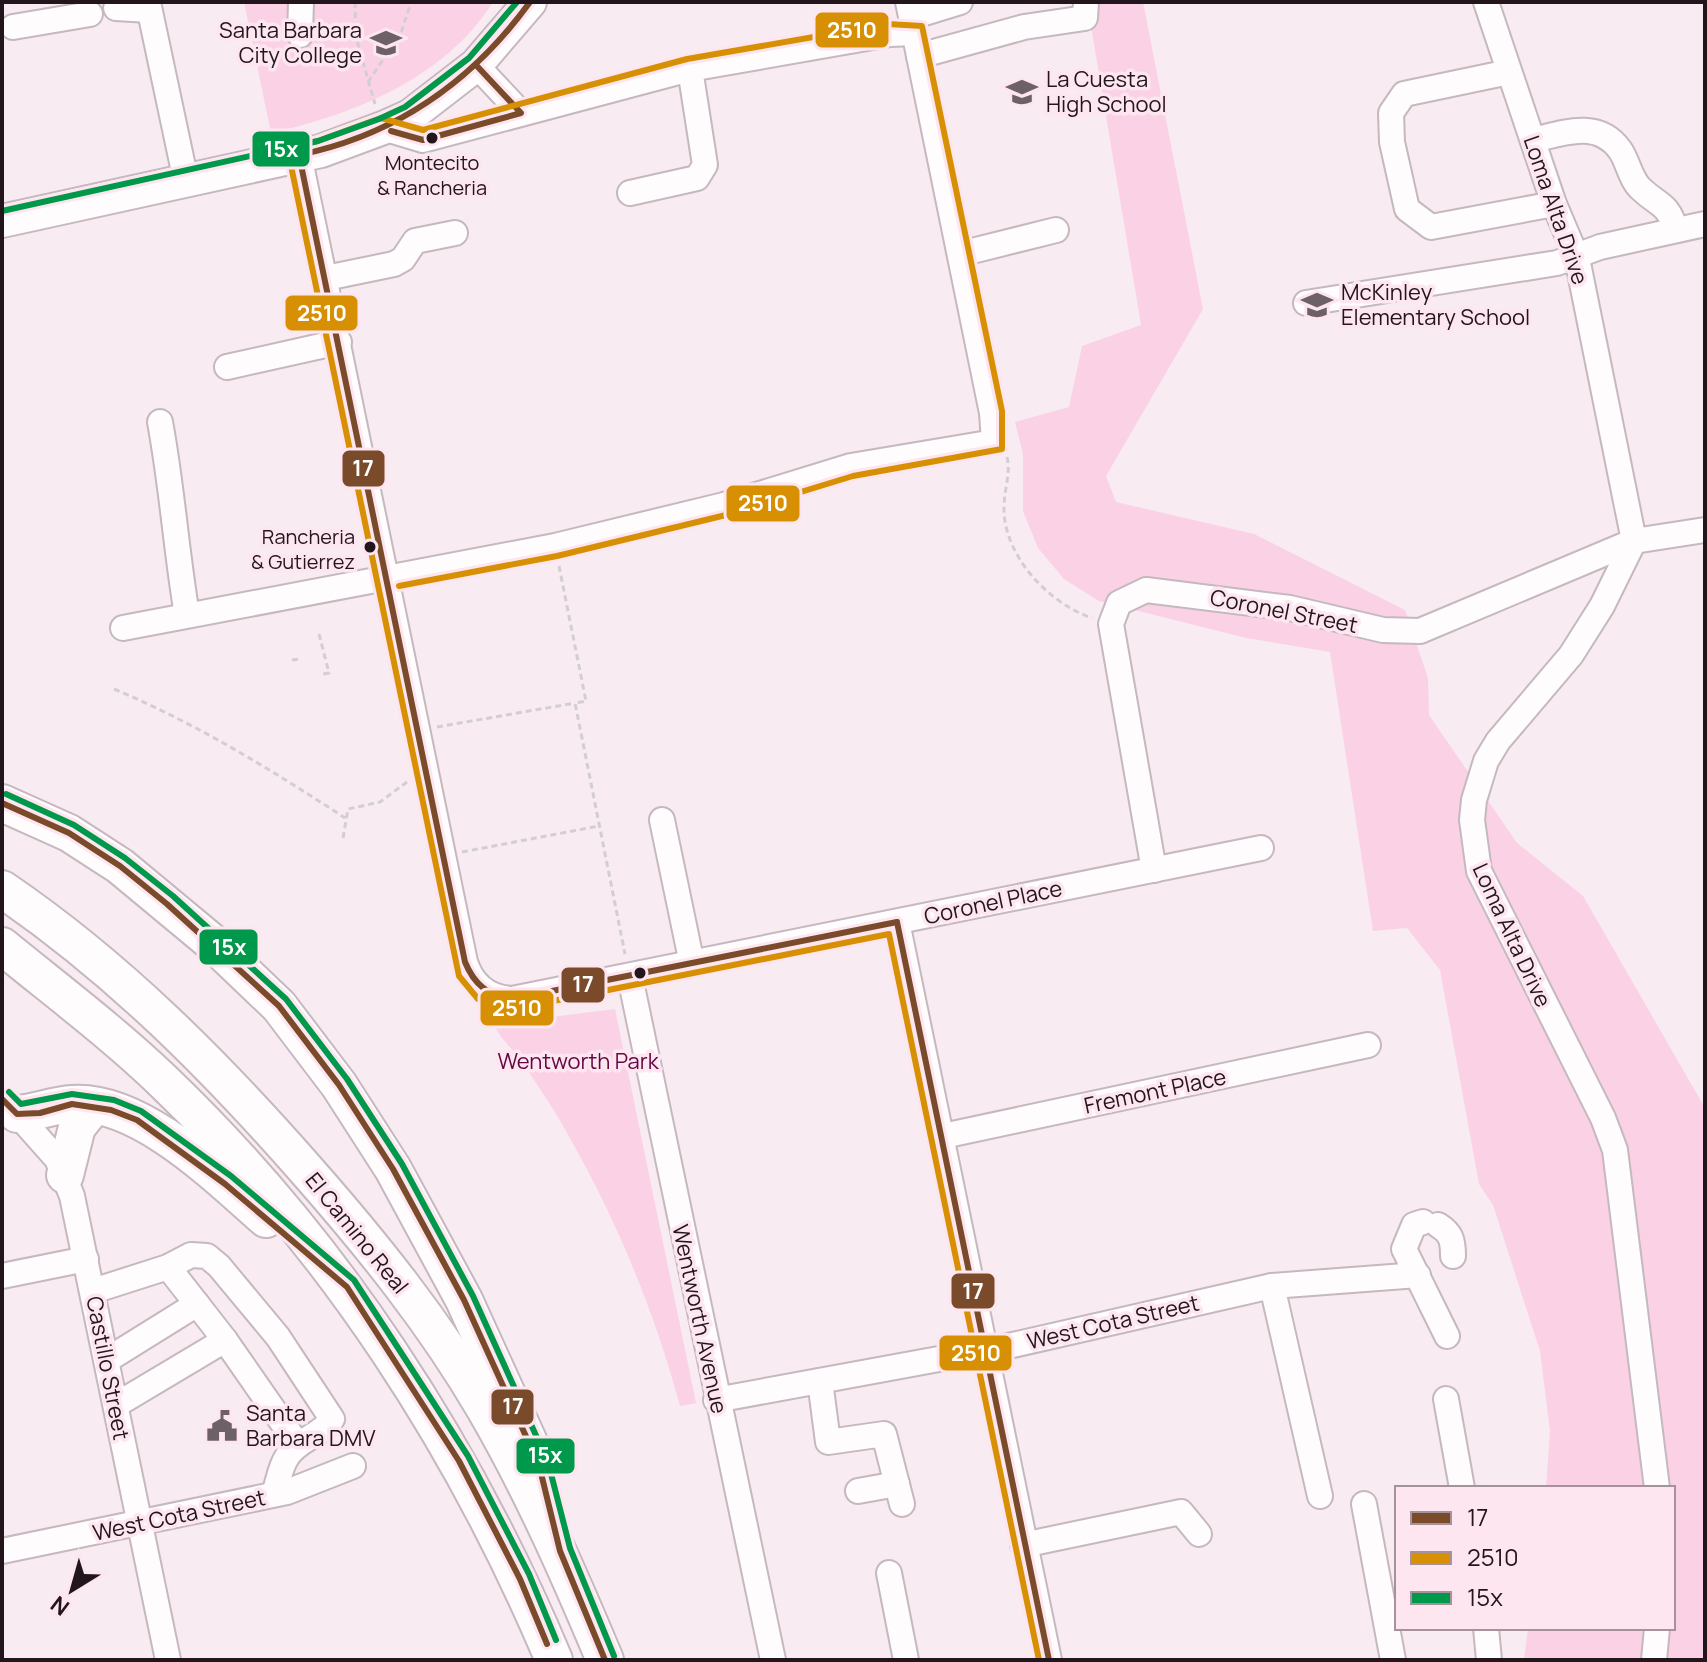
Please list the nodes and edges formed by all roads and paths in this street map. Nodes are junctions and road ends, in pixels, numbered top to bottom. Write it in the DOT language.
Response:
graph roads {
  1 [pos="301,2"];
  2 [pos="355,2"];
  3 [pos="411,2"];
  4 [pos="530,2"];
  5 [pos="960,2"];
  6 [pos="1086,2"];
  7 [pos="1486,2"];
  8 [pos="148,6"];
  9 [pos="116,8"];
  10 [pos="90,14"];
  11 [pos="13,27"];
  12 [pos="913,27"];
  13 [pos="300,35"];
  14 [pos="476,65"];
  15 [pos="690,69"];
  16 [pos="1509,72"];
  17 [pos="368,83"];
  18 [pos="521,113"];
  19 [pos="379,118"];
  20 [pos="1533,140"];
  21 [pos="299,155"];
  22 [pos="186,181"];
  23 [pos="630,193"];
  24 [pos="1554,204"];
  25 [pos="2,221"];
  26 [pos="1705,224"];
  27 [pos="1056,230"];
  28 [pos="1676,230"];
  29 [pos="455,233"];
  30 [pos="960,254"];
  31 [pos="1577,258"];
  32 [pos="326,278"];
  33 [pos="1306,303"];
  34 [pos="339,342"];
  35 [pos="227,367"];
  36 [pos="160,422"];
  37 [pos="994,442"];
  38 [pos="1705,530"];
  39 [pos="1634,541"];
  40 [pos="555,546"];
  41 [pos="388,578"];
  42 [pos="1115,613"];
  43 [pos="187,615"];
  44 [pos="123,628"];
  45 [pos="319,634"];
  46 [pos="299,659"];
  47 [pos="292,660"];
  48 [pos="323,674"];
  49 [pos="114,689"];
  50 [pos="575,703"];
  51 [pos="418,730"];
  52 [pos="425,765"];
  53 [pos="2,803"];
  54 [pos="345,818"];
  55 [pos="662,820"];
  56 [pos="599,826"];
  57 [pos="343,838"];
  58 [pos="1261,848"];
  59 [pos="443,855"];
  60 [pos="1154,870"];
  61 [pos="6,891"];
  62 [pos="897,922"];
  63 [pos="2,946"];
  64 [pos="692,964"];
  65 [pos="630,977"];
  66 [pos="1368,1045"];
  67 [pos="93,1107"];
  68 [pos="7,1110"];
  69 [pos="943,1136"];
  70 [pos="65,1175"];
  71 [pos="1453,1256"];
  72 [pos="86,1259"];
  73 [pos="168,1267"];
  74 [pos="1418,1275"];
  75 [pos="2,1276"];
  76 [pos="1272,1286"];
  77 [pos="347,1287"];
  78 [pos="93,1291"];
  79 [pos="197,1304"];
  80 [pos="1447,1336"];
  81 [pos="225,1340"];
  82 [pos="987,1349"];
  83 [pos="107,1360"];
  84 [pos="820,1381"];
  85 [pos="1446,1399"];
  86 [pos="716,1400"];
  87 [pos="116,1405"];
  88 [pos="298,1445"];
  89 [pos="353,1466"];
  90 [pos="1462,1486"];
  91 [pos="1657,1486"];
  92 [pos="858,1491"];
  93 [pos="274,1494"];
  94 [pos="1320,1496"];
  95 [pos="1364,1504"];
  96 [pos="139,1524"];
  97 [pos="1199,1534"];
  98 [pos="1023,1545"];
  99 [pos="2,1551"];
  100 [pos="560,1551"];
  101 [pos="889,1573"];
  102 [pos="1486,1630"];
  103 [pos="1657,1630"];
  104 [pos="168,1660"];
  105 [pos="554,1660"];
  106 [pos="605,1660"];
  107 [pos="773,1660"];
  108 [pos="906,1660"];
  109 [pos="1049,1660"];
  110 [pos="1393,1660"];
  111 [pos="1489,1660"];
  112 [pos="1654,1660"];
  1 -- 13 [label="street"];
  2 -- 17 [label="path"];
  3 -- 17 [label="path"];
  4 -- 14 [label="main road"];
  5 -- 12 [label="street"];
  6 -- 12 [label="street"];
  7 -- 16 [label="street, Loma Alta Drive"];
  8 -- 9 [label="street"];
  8 -- 22 [label="street"];
  10 -- 11 [label="street"];
  12 -- 15 [label="street"];
  12 -- 30 [label="street"];
  14 -- 18 [label="street"];
  14 -- 19 [label="main road"];
  15 -- 18 [label="street"];
  15 -- 23 [label="street"];
  16 -- 20 [label="street, Loma Alta Drive"];
  16 -- 24 [label="street"];
  17 -- 19 [label="path"];
  18 -- 19 [label="street"];
  19 -- 21 [label="main road"];
  20 -- 24 [label="street, Loma Alta Drive"];
  20 -- 28 [label="street"];
  21 -- 22 [label="main road"];
  21 -- 32 [label="street"];
  22 -- 25 [label="main road"];
  24 -- 31 [label="street, Loma Alta Drive"];
  26 -- 28 [label="street"];
  27 -- 30 [label="street"];
  28 -- 31 [label="street"];
  29 -- 32 [label="street"];
  30 -- 37 [label="street"];
  31 -- 33 [label="street"];
  31 -- 39 [label="street, Loma Alta Drive"];
  32 -- 34 [label="street"];
  34 -- 35 [label="street"];
  34 -- 41 [label="street"];
  36 -- 43 [label="street"];
  37 -- 40 [label="street"];
  37 -- 42 [label="path"];
  38 -- 39 [label="street, Coronel Street"];
  39 -- 42 [label="street, Coronel Street"];
  39 -- 91 [label="street, Loma Alta Drive"];
  40 -- 41 [label="street"];
  40 -- 50 [label="path"];
  41 -- 43 [label="street"];
  41 -- 51 [label="street"];
  42 -- 60 [label="street"];
  43 -- 44 [label="street"];
  45 -- 48 [label="path"];
  46 -- 47 [label="path"];
  49 -- 54 [label="path"];
  50 -- 51 [label="path"];
  50 -- 56 [label="path"];
  51 -- 52 [label="street"];
  52 -- 54 [label="path"];
  52 -- 59 [label="street"];
  53 -- 100 [label="highway"];
  54 -- 57 [label="path"];
  55 -- 64 [label="street"];
  56 -- 59 [label="path"];
  56 -- 65 [label="path"];
  58 -- 60 [label="street, Coronel Place"];
  59 -- 65 [label="street, Coronel Place"];
  60 -- 62 [label="street, Coronel Place"];
  61 -- 100 [label="highway, El Camino Real"];
  62 -- 64 [label="street, Coronel Place"];
  62 -- 69 [label="street"];
  63 -- 77 [label="highway, El Camino Real"];
  64 -- 65 [label="street, Coronel Place"];
  65 -- 86 [label="street, Wentworth Avenue"];
  66 -- 69 [label="street, Fremont Place"];
  67 -- 68 [label="highway"];
  67 -- 70 [label="highway"];
  67 -- 77 [label="highway"];
  68 -- 70 [label="street, Castillo Street"];
  69 -- 82 [label="street"];
  70 -- 72 [label="street, Castillo Street"];
  71 -- 74 [label="street"];
  72 -- 75 [label="street"];
  72 -- 78 [label="street, Castillo Street"];
  73 -- 78 [label="street"];
  73 -- 79 [label="street"];
  73 -- 88 [label="street"];
  74 -- 76 [label="street, West Cota Street"];
  74 -- 80 [label="street"];
  76 -- 82 [label="street, West Cota Street"];
  76 -- 94 [label="street"];
  77 -- 105 [label="highway, El Camino Real"];
  78 -- 83 [label="street, Castillo Street"];
  79 -- 81 [label="street"];
  79 -- 83 [label="street"];
  81 -- 87 [label="street"];
  81 -- 88 [label="street"];
  82 -- 84 [label="street, West Cota Street"];
  82 -- 98 [label="street"];
  83 -- 87 [label="street, Castillo Street"];
  84 -- 86 [label="street, West Cota Street"];
  84 -- 92 [label="street"];
  85 -- 90 [label="street"];
  86 -- 107 [label="street, Wentworth Avenue"];
  87 -- 96 [label="street, Castillo Street"];
  88 -- 93 [label="street"];
  89 -- 93 [label="street, West Cota Street"];
  93 -- 96 [label="street, West Cota Street"];
  95 -- 110 [label="street"];
  96 -- 99 [label="street, West Cota Street"];
  96 -- 104 [label="street, Castillo Street"];
  97 -- 98 [label="street"];
  98 -- 109 [label="street"];
  100 -- 106 [label="highway, El Camino Real"];
  101 -- 108 [label="street"];
  102 -- 111 [label="street"];
  103 -- 112 [label="street"];
}
